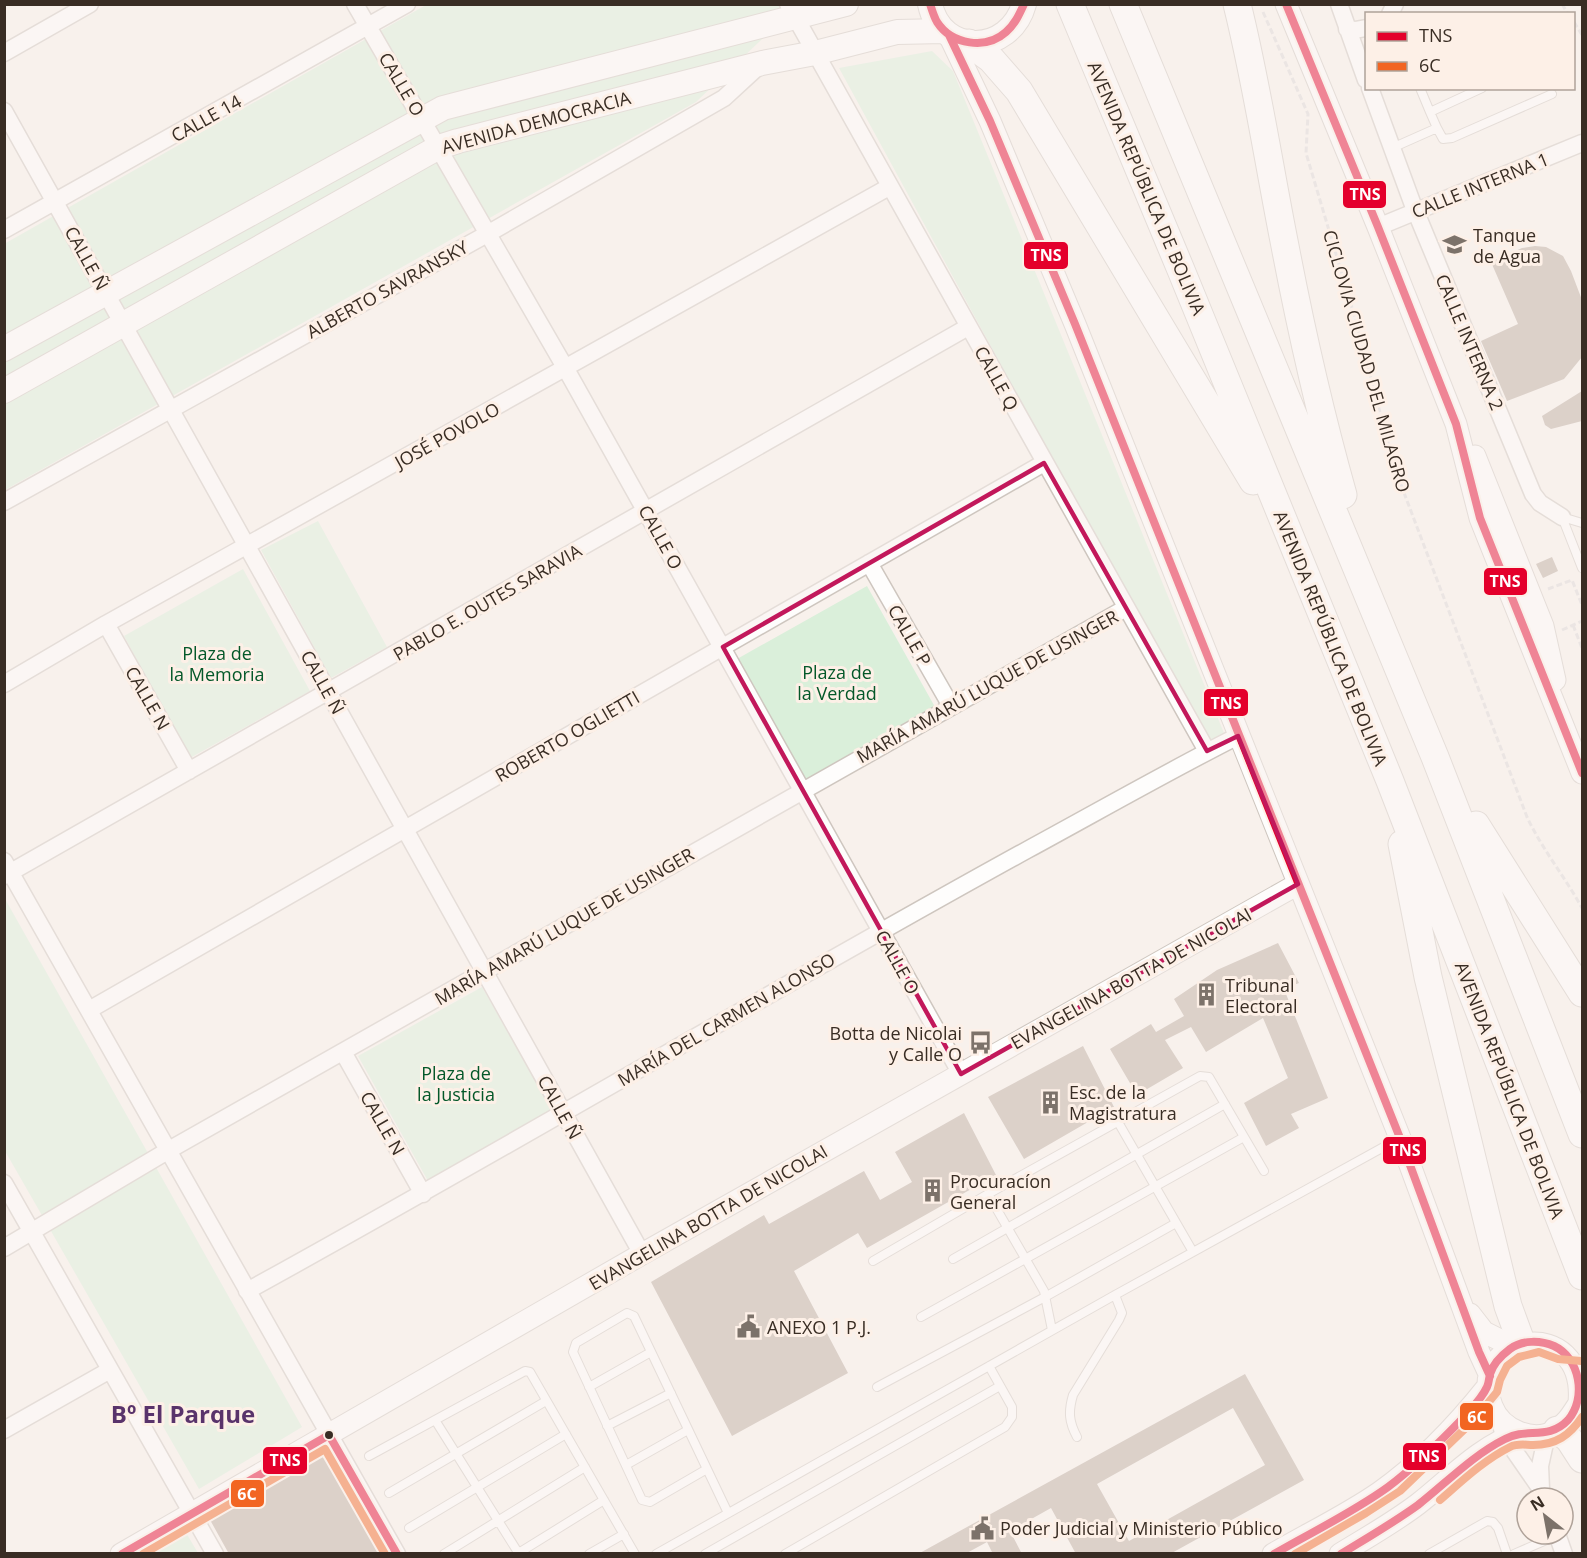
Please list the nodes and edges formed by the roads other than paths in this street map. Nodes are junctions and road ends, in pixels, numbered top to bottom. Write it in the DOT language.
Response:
graph roads {
  1 [pos="90,4"];
  2 [pos="355,4"];
  3 [pos="407,4"];
  4 [pos="846,4"];
  5 [pos="930,4"];
  6 [pos="1024,4"];
  7 [pos="1070,4"];
  8 [pos="1123,4"];
  9 [pos="1237,4"];
  10 [pos="1339,4"];
  11 [pos="1286,6"];
  12 [pos="791,10"];
  13 [pos="368,27"];
  14 [pos="1365,28"];
  15 [pos="1347,29"];
  16 [pos="963,42"];
  17 [pos="4,53"];
  18 [pos="815,53"];
  19 [pos="762,63"];
  20 [pos="1365,77"];
  21 [pos="1371,90"];
  22 [pos="1421,90"];
  23 [pos="1478,90"];
  24 [pos="1552,94"];
  25 [pos="4,111"];
  26 [pos="1430,112"];
  27 [pos="422,118"];
  28 [pos="990,121"];
  29 [pos="1437,128"];
  30 [pos="1582,143"];
  31 [pos="439,147"];
  32 [pos="1392,148"];
  33 [pos="889,187"];
  34 [pos="56,202"];
  35 [pos="1416,211"];
  36 [pos="1378,227"];
  37 [pos="4,231"];
  38 [pos="489,232"];
  39 [pos="106,292"];
  40 [pos="124,324"];
  41 [pos="968,327"];
  42 [pos="4,349"];
  43 [pos="566,369"];
  44 [pos="4,391"];
  45 [pos="171,409"];
  46 [pos="1044,463"];
  47 [pos="4,502"];
  48 [pos="646,511"];
  49 [pos="1562,517"];
  50 [pos="1582,523"];
  51 [pos="247,546"];
  52 [pos="869,563"];
  53 [pos="1582,568"];
  54 [pos="1309,584"];
  55 [pos="1126,608"];
  56 [pos="1379,621"];
  57 [pos="106,624"];
  58 [pos="723,647"];
  59 [pos="4,684"];
  60 [pos="329,692"];
  61 [pos="951,706"];
  62 [pos="1238,736"];
  63 [pos="1207,751"];
  64 [pos="1435,757"];
  65 [pos="1580,767"];
  66 [pos="189,771"];
  67 [pos="1390,781"];
  68 [pos="802,790"];
  69 [pos="405,829"];
  70 [pos="7,870"];
  71 [pos="1298,884"];
  72 [pos="881,931"];
  73 [pos="484,971"];
  74 [pos="1582,993"];
  75 [pos="89,1010"];
  76 [pos="343,1053"];
  77 [pos="961,1074"];
  78 [pos="1225,1104"];
  79 [pos="563,1112"];
  80 [pos="1118,1122"];
  81 [pos="1582,1134"];
  82 [pos="1244,1137"];
  83 [pos="1400,1138"];
  84 [pos="169,1150"];
  85 [pos="1136,1155"];
  86 [pos="1263,1171"];
  87 [pos="4,1183"];
  88 [pos="1155,1187"];
  89 [pos="423,1194"];
  90 [pos="988,1194"];
  91 [pos="1176,1222"];
  92 [pos="1008,1228"];
  93 [pos="33,1232"];
  94 [pos="4,1248"];
  95 [pos="1193,1252"];
  96 [pos="642,1254"];
  97 [pos="953,1259"];
  98 [pos="1025,1259"];
  99 [pos="873,1261"];
  100 [pos="1582,1276"];
  101 [pos="247,1291"];
  102 [pos="1114,1295"];
  103 [pos="1045,1297"];
  104 [pos="1460,1299"];
  105 [pos="921,1317"];
  106 [pos="1052,1330"];
  107 [pos="1518,1345"];
  108 [pos="1560,1349"];
  109 [pos="1582,1351"];
  110 [pos="651,1352"];
  111 [pos="989,1366"];
  112 [pos="110,1370"];
  113 [pos="1489,1381"];
  114 [pos="1000,1386"];
  115 [pos="589,1387"];
  116 [pos="877,1387"];
  117 [pos="671,1393"];
  118 [pos="546,1401"];
  119 [pos="1581,1401"];
  120 [pos="435,1420"];
  121 [pos="607,1426"];
  122 [pos="4,1430"];
  123 [pos="688,1430"];
  124 [pos="1552,1432"];
  125 [pos="566,1434"];
  126 [pos="329,1435"];
  127 [pos="1513,1435"];
  128 [pos="1077,1437"];
  129 [pos="456,1453"];
  130 [pos="369,1456"];
  131 [pos="1582,1459"];
  132 [pos="626,1465"];
  133 [pos="585,1467"];
  134 [pos="707,1468"];
  135 [pos="1538,1486"];
  136 [pos="1541,1486"];
  137 [pos="477,1488"];
  138 [pos="389,1493"];
  139 [pos="604,1500"];
  140 [pos="728,1513"];
  141 [pos="192,1514"];
  142 [pos="498,1521"];
  143 [pos="409,1528"];
  144 [pos="624,1534"];
  145 [pos="1533,1546"];
  146 [pos="518,1553"];
  147 [pos="121,1554"];
  148 [pos="215,1554"];
  149 [pos="397,1554"];
  150 [pos="444,1554"];
  151 [pos="589,1554"];
  152 [pos="635,1554"];
  153 [pos="656,1554"];
  154 [pos="705,1554"];
  155 [pos="785,1554"];
  156 [pos="1273,1554"];
  157 [pos="1340,1554"];
  158 [pos="1429,1554"];
  159 [pos="1507,1554"];
  160 [pos="1514,1554"];
  1 -- 17 [label="street"];
  2 -- 13 [label="street, CALLE O"];
  3 -- 13 [label="street, CALLE 14"];
  4 -- 12 [label="main road, AVENIDA DEMOCRACIA"];
  5 -- 16 [label="main road"];
  6 -- 16 [label="main road, AVENIDA DEMOCRACIA"];
  7 -- 54 [label="main road, AVENIDA REPÚBLICA DE BOLIVIA"];
  8 -- 56 [label="main road"];
  9 -- 56 [label="main road"];
  10 -- 15 [label="street"];
  11 -- 36 [label="street"];
  12 -- 18 [label="street, CALLE Q"];
  12 -- 27 [label="main road, AVENIDA DEMOCRACIA"];
  13 -- 27 [label="street, CALLE O"];
  13 -- 34 [label="street, CALLE 14"];
  14 -- 15 [label="street"];
  15 -- 20 [label="street"];
  16 -- 18 [label="main road, AVENIDA DEMOCRACIA"];
  16 -- 28 [label="street"];
  16 -- 28 [label="street"];
  16 -- 54 [label="main road"];
  18 -- 19 [label="main road, AVENIDA DEMOCRACIA"];
  18 -- 33 [label="street, CALLE Q"];
  19 -- 31 [label="main road, AVENIDA DEMOCRACIA"];
  19 -- 38 [label="street, ALBERTO SAVRANSKY"];
  21 -- 32 [label="street, CALLE INTERNA 2"];
  22 -- 26 [label="lane"];
  23 -- 26 [label="lane"];
  24 -- 29 [label="lane"];
  25 -- 34 [label="street, CALLE Ñ"];
  26 -- 29 [label="lane"];
  27 -- 31 [label="street, CALLE O"];
  27 -- 39 [label="main road, AVENIDA DEMOCRACIA"];
  28 -- 62 [label="street"];
  29 -- 32 [label="lane"];
  30 -- 35 [label="street, CALLE INTERNA 1"];
  31 -- 38 [label="street, CALLE O"];
  31 -- 40 [label="main road, AVENIDA DEMOCRACIA"];
  32 -- 35 [label="street, CALLE INTERNA 2"];
  33 -- 41 [label="street, CALLE Q"];
  33 -- 43 [label="street, JOSÉ POVOLO"];
  34 -- 37 [label="street, CALLE 14"];
  34 -- 39 [label="street, CALLE Ñ"];
  35 -- 36 [label="street, CALLE INTERNA 1"];
  35 -- 49 [label="street, CALLE INTERNA 2"];
  36 -- 65 [label="street"];
  38 -- 43 [label="street, CALLE O"];
  38 -- 45 [label="street, ALBERTO SAVRANSKY"];
  39 -- 40 [label="street, CALLE Ñ"];
  39 -- 42 [label="main road, AVENIDA DEMOCRACIA"];
  40 -- 44 [label="main road, AVENIDA DEMOCRACIA"];
  40 -- 45 [label="street, CALLE Ñ"];
  41 -- 46 [label="street, CALLE Q"];
  41 -- 48 [label="street, PABLO E. OUTES SARAVIA"];
  43 -- 48 [label="street, CALLE O"];
  43 -- 51 [label="street, JOSÉ POVOLO"];
  45 -- 47 [label="street, ALBERTO SAVRANSKY"];
  45 -- 51 [label="street, CALLE Ñ"];
  46 -- 52 [label="street, ROBERTO OGLIETTI"];
  46 -- 55 [label="street, CALLE Q"];
  48 -- 58 [label="street, CALLE O"];
  48 -- 60 [label="street, PABLO E. OUTES SARAVIA"];
  49 -- 50 [label="lane"];
  49 -- 53 [label="lane"];
  51 -- 57 [label="street, JOSÉ POVOLO"];
  51 -- 60 [label="street, CALLE Ñ"];
  52 -- 58 [label="street, ROBERTO OGLIETTI"];
  52 -- 61 [label="street, CALLE P"];
  54 -- 67 [label="main road, AVENIDA REPÚBLICA DE BOLIVIA"];
  55 -- 61 [label="street, MARÍA AMARÚ LUQUE DE USINGER"];
  55 -- 63 [label="street, CALLE Q"];
  56 -- 64 [label="main road"];
  57 -- 59 [label="street, JOSÉ POVOLO"];
  57 -- 66 [label="street, CALLE N"];
  58 -- 68 [label="street, CALLE O"];
  58 -- 69 [label="street, ROBERTO OGLIETTI"];
  60 -- 66 [label="street, PABLO E. OUTES SARAVIA"];
  60 -- 69 [label="street, CALLE Ñ"];
  61 -- 68 [label="street, MARÍA AMARÚ LUQUE DE USINGER"];
  62 -- 63 [label="street, MARÍA DEL CARMEN ALONSO"];
  62 -- 71 [label="street"];
  63 -- 72 [label="street, MARÍA DEL CARMEN ALONSO"];
  64 -- 74 [label="main road"];
  64 -- 81 [label="main road"];
  66 -- 70 [label="street, PABLO E. OUTES SARAVIA"];
  67 -- 100 [label="main road, AVENIDA REPÚBLICA DE BOLIVIA"];
  67 -- 107 [label="main road"];
  68 -- 72 [label="street, CALLE O"];
  68 -- 73 [label="street, MARÍA AMARÚ LUQUE DE USINGER"];
  69 -- 73 [label="street, CALLE Ñ"];
  69 -- 75 [label="street, ROBERTO OGLIETTI"];
  70 -- 75 [label="street"];
  71 -- 77 [label="street, EVANGELINA BOTTA DE NICOLAI"];
  71 -- 83 [label="street"];
  72 -- 77 [label="street, CALLE O"];
  72 -- 79 [label="street, MARÍA DEL CARMEN ALONSO"];
  73 -- 76 [label="street, MARÍA AMARÚ LUQUE DE USINGER"];
  73 -- 79 [label="street, CALLE Ñ"];
  75 -- 84 [label="street"];
  76 -- 84 [label="street, MARÍA AMARÚ LUQUE DE USINGER"];
  76 -- 89 [label="street, CALLE N"];
  77 -- 96 [label="street, EVANGELINA BOTTA DE NICOLAI"];
  78 -- 80 [label="lane"];
  78 -- 82 [label="lane"];
  78 -- 85 [label="lane"];
  79 -- 89 [label="street, MARÍA DEL CARMEN ALONSO"];
  79 -- 96 [label="street, CALLE Ñ"];
  80 -- 85 [label="lane"];
  80 -- 90 [label="lane"];
  82 -- 86 [label="lane"];
  82 -- 88 [label="lane"];
  83 -- 95 [label="lane"];
  83 -- 104 [label="street"];
  84 -- 93 [label="street, MARÍA AMARÚ LUQUE DE USINGER"];
  84 -- 101 [label="street"];
  85 -- 88 [label="lane"];
  85 -- 92 [label="lane"];
  87 -- 93 [label="street"];
  88 -- 91 [label="lane"];
  88 -- 98 [label="lane"];
  89 -- 101 [label="street, MARÍA DEL CARMEN ALONSO"];
  90 -- 92 [label="lane"];
  90 -- 99 [label="lane"];
  91 -- 95 [label="lane"];
  91 -- 103 [label="lane"];
  92 -- 97 [label="lane"];
  92 -- 98 [label="lane"];
  93 -- 94 [label="street, MARÍA AMARÚ LUQUE DE USINGER"];
  93 -- 112 [label="street"];
  95 -- 102 [label="lane"];
  96 -- 126 [label="street, EVANGELINA BOTTA DE NICOLAI"];
  98 -- 103 [label="lane"];
  98 -- 105 [label="lane"];
  101 -- 126 [label="street"];
  102 -- 106 [label="lane"];
  102 -- 128 [label="lane"];
  103 -- 106 [label="lane"];
  103 -- 116 [label="lane"];
  104 -- 107 [label="street"];
  104 -- 113 [label="street"];
  106 -- 111 [label="lane"];
  107 -- 108 [label="street"];
  107 -- 113 [label="street"];
  108 -- 109 [label="street"];
  108 -- 119 [label="street"];
  110 -- 115 [label="lane"];
  110 -- 115 [label="lane"];
  110 -- 117 [label="lane"];
  111 -- 114 [label="lane"];
  111 -- 140 [label="lane"];
  112 -- 122 [label="street"];
  112 -- 141 [label="street"];
  113 -- 127 [label="street"];
  113 -- 156 [label="street"];
  114 -- 154 [label="lane"];
  114 -- 155 [label="lane"];
  115 -- 121 [label="lane"];
  117 -- 121 [label="lane"];
  117 -- 123 [label="lane"];
  118 -- 120 [label="lane"];
  118 -- 125 [label="lane"];
  118 -- 129 [label="lane"];
  119 -- 124 [label="street"];
  120 -- 129 [label="lane"];
  120 -- 130 [label="lane"];
  121 -- 132 [label="lane"];
  123 -- 132 [label="lane"];
  123 -- 134 [label="lane"];
  124 -- 127 [label="street"];
  124 -- 131 [label="main road"];
  124 -- 136 [label="street"];
  125 -- 133 [label="lane"];
  125 -- 137 [label="lane"];
  126 -- 141 [label="street, EVANGELINA BOTTA DE NICOLAI"];
  126 -- 149 [label="street"];
  127 -- 135 [label="street"];
  127 -- 157 [label="street"];
  129 -- 137 [label="lane"];
  129 -- 138 [label="lane"];
  132 -- 134 [label="lane"];
  133 -- 139 [label="lane"];
  133 -- 142 [label="lane"];
  134 -- 140 [label="lane"];
  137 -- 142 [label="lane"];
  137 -- 143 [label="lane"];
  139 -- 144 [label="lane"];
  139 -- 146 [label="lane"];
  140 -- 153 [label="lane"];
  141 -- 147 [label="street, EVANGELINA BOTTA DE NICOLAI"];
  141 -- 148 [label="street"];
  142 -- 146 [label="lane"];
  142 -- 150 [label="lane"];
  144 -- 151 [label="lane"];
  144 -- 152 [label="lane"];
  145 -- 160 [label="lane"];
  158 -- 159 [label="lane"];
}
